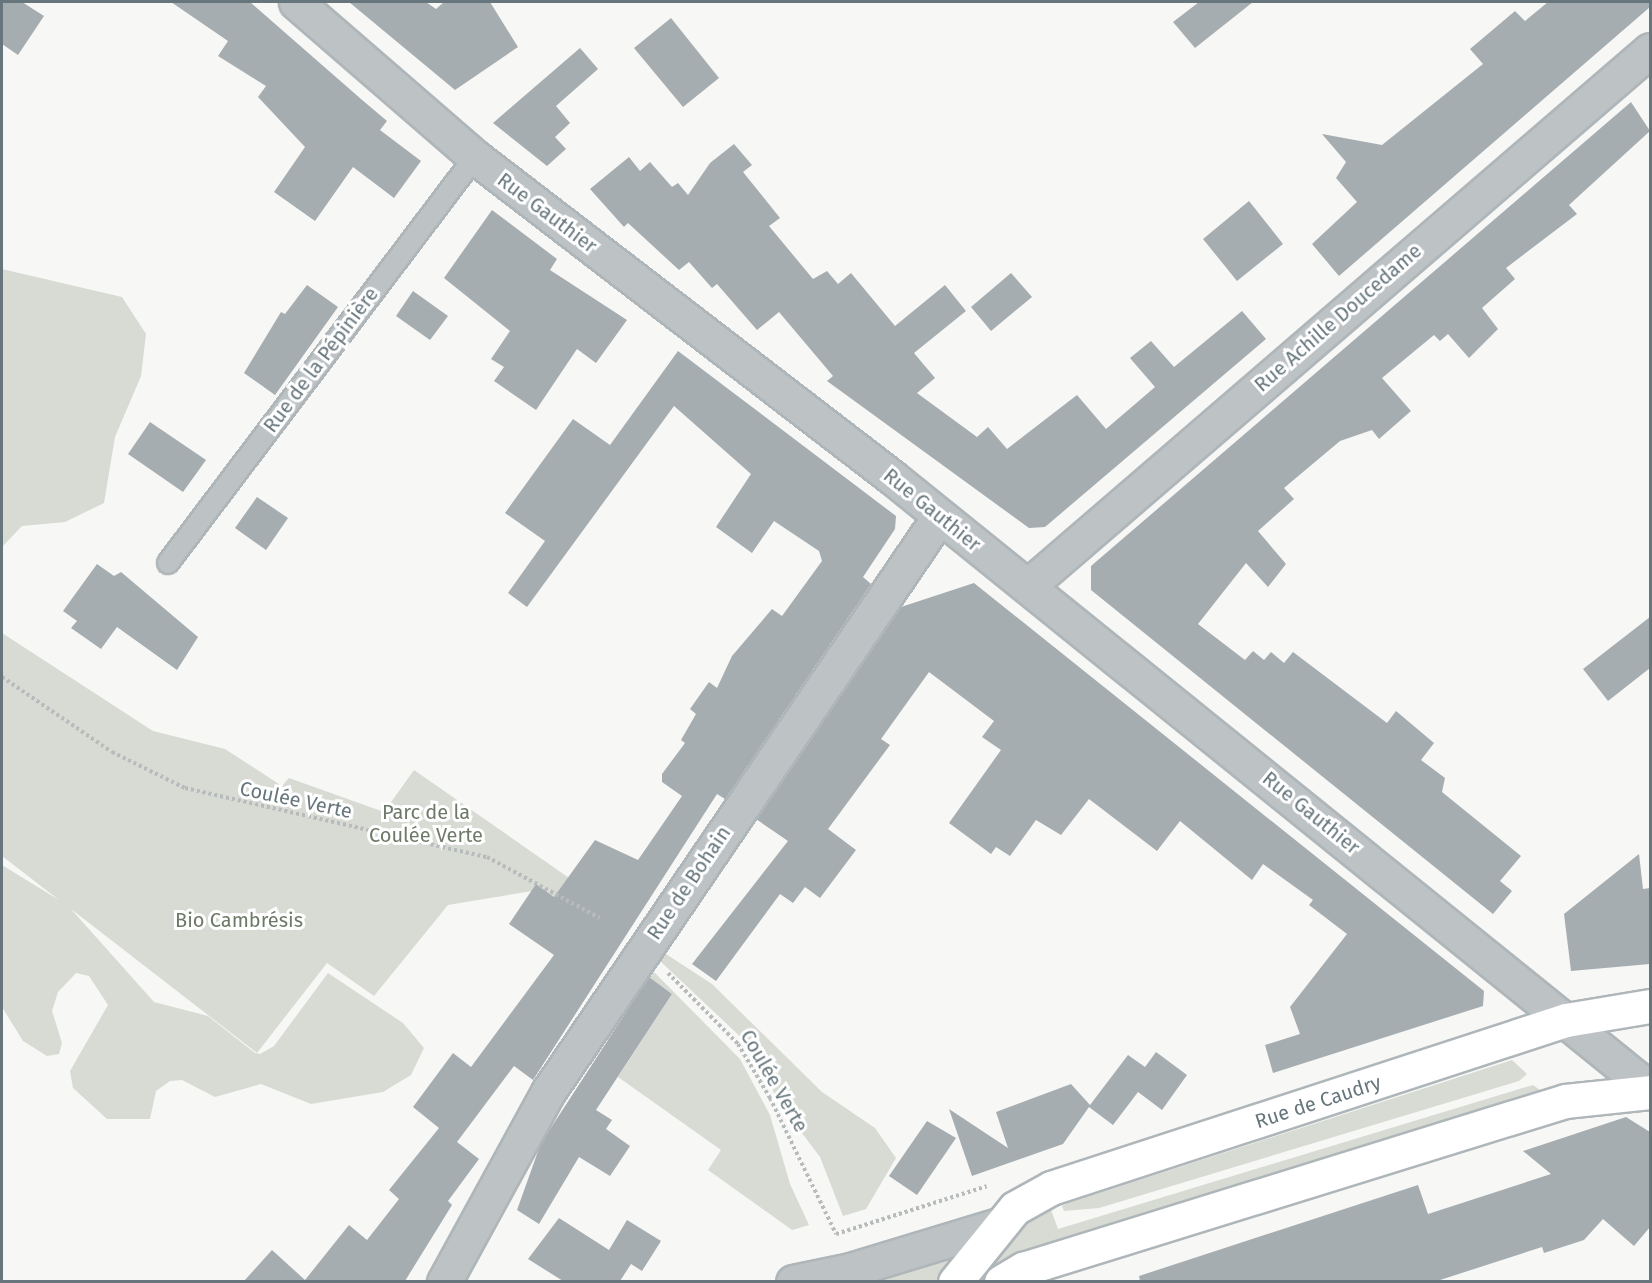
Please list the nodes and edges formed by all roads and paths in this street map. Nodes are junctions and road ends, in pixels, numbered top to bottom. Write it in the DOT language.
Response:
graph roads {
  1 [pos="296,2"];
  2 [pos="1650,50"];
  3 [pos="475,157"];
  4 [pos="939,517"];
  5 [pos="168,563"];
  6 [pos="1028,586"];
  7 [pos="2,676"];
  8 [pos="600,918"];
  9 [pos="665,970"];
  10 [pos="1650,1006"];
  11 [pos="1566,1020"];
  12 [pos="1650,1090"];
  13 [pos="1000,1182"];
  14 [pos="998,1225"];
  15 [pos="452,1275"];
  16 [pos="793,1281"];
  17 [pos="955,1281"];
  18 [pos="1002,1281"];
  1 -- 3 [label="street, Rue Gauthier"];
  2 -- 6 [label="street, Rue Achille Doucedame"];
  3 -- 4 [label="street, Rue Gauthier"];
  3 -- 5 [label="lane, Rue de la Pépinière"];
  4 -- 6 [label="street, Rue Gauthier"];
  4 -- 15 [label="street, Rue de Bohain"];
  6 -- 11 [label="street, Rue Gauthier"];
  7 -- 8 [label="path, Coulée Verte"];
  9 -- 13 [label="path, Coulée Verte"];
  10 -- 11 [label="main road, Rue de Caudry"];
  11 -- 12 [label="street, Rue Gauthier"];
  11 -- 14 [label="main road, Rue de Caudry"];
  12 -- 18 [label="main road"];
  14 -- 16 [label="street, Rue de Caudry"];
  14 -- 17 [label="main road, Rue de Caudry"];
}
